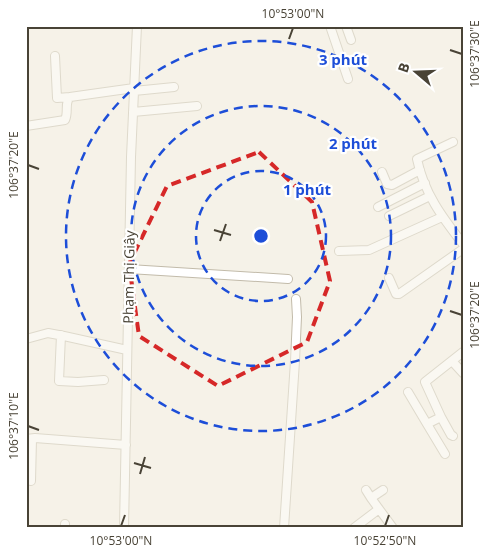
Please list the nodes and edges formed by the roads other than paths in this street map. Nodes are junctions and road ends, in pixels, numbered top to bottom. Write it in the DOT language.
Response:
graph roads {
  1 [pos="137,26"];
  2 [pos="330,26"];
  3 [pos="346,26"];
  4 [pos="351,40"];
  5 [pos="55,56"];
  6 [pos="348,78"];
  7 [pos="174,86"];
  8 [pos="134,89"];
  9 [pos="70,97"];
  10 [pos="197,106"];
  11 [pos="133,112"];
  12 [pos="26,126"];
  13 [pos="453,142"];
  14 [pos="420,170"];
  15 [pos="382,172"];
  16 [pos="425,183"];
  17 [pos="430,196"];
  18 [pos="378,206"];
  19 [pos="390,216"];
  20 [pos="442,217"];
  21 [pos="463,244"];
  22 [pos="463,249"];
  23 [pos="340,250"];
  24 [pos="129,269"];
  25 [pos="389,278"];
  26 [pos="288,279"];
  27 [pos="296,299"];
  28 [pos="61,335"];
  29 [pos="26,339"];
  30 [pos="127,350"];
  31 [pos="463,352"];
  32 [pos="452,361"];
  33 [pos="463,373"];
  34 [pos="104,380"];
  35 [pos="408,392"];
  36 [pos="441,417"];
  37 [pos="427,424"];
  38 [pos="453,436"];
  39 [pos="29,439"];
  40 [pos="126,445"];
  41 [pos="445,454"];
  42 [pos="30,481"];
  43 [pos="366,490"];
  44 [pos="383,490"];
  45 [pos="371,498"];
  46 [pos="379,509"];
  47 [pos="124,528"];
  48 [pos="284,528"];
  49 [pos="354,528"];
  50 [pos="392,528"];
  1 -- 8 [label="street, Phạm Thị Giây"];
  2 -- 6 [label="street"];
  3 -- 4 [label="street"];
  5 -- 9 [label="street"];
  7 -- 8 [label="street"];
  8 -- 9 [label="street"];
  8 -- 11 [label="street, Phạm Thị Giây"];
  9 -- 12 [label="street"];
  10 -- 11 [label="street"];
  11 -- 24 [label="street, Phạm Thị Giây"];
  13 -- 14 [label="street"];
  14 -- 15 [label="street"];
  14 -- 16 [label="street"];
  16 -- 17 [label="street"];
  16 -- 18 [label="street"];
  17 -- 19 [label="street"];
  17 -- 20 [label="street"];
  20 -- 21 [label="street"];
  20 -- 23 [label="street"];
  22 -- 25 [label="street"];
  24 -- 26 [label="street"];
  24 -- 30 [label="street, Phạm Thị Giây"];
  27 -- 48 [label="street"];
  28 -- 29 [label="street"];
  28 -- 30 [label="street"];
  28 -- 34 [label="street"];
  30 -- 40 [label="street, Phạm Thị Giây"];
  31 -- 32 [label="street"];
  32 -- 33 [label="street"];
  32 -- 36 [label="street"];
  35 -- 37 [label="street"];
  36 -- 37 [label="street"];
  36 -- 38 [label="street"];
  37 -- 41 [label="street"];
  39 -- 40 [label="street"];
  39 -- 42 [label="street"];
  40 -- 47 [label="street, Phạm Thị Giây"];
  43 -- 45 [label="street"];
  44 -- 45 [label="street"];
  45 -- 46 [label="street"];
  46 -- 49 [label="street"];
  46 -- 50 [label="street"];
}
